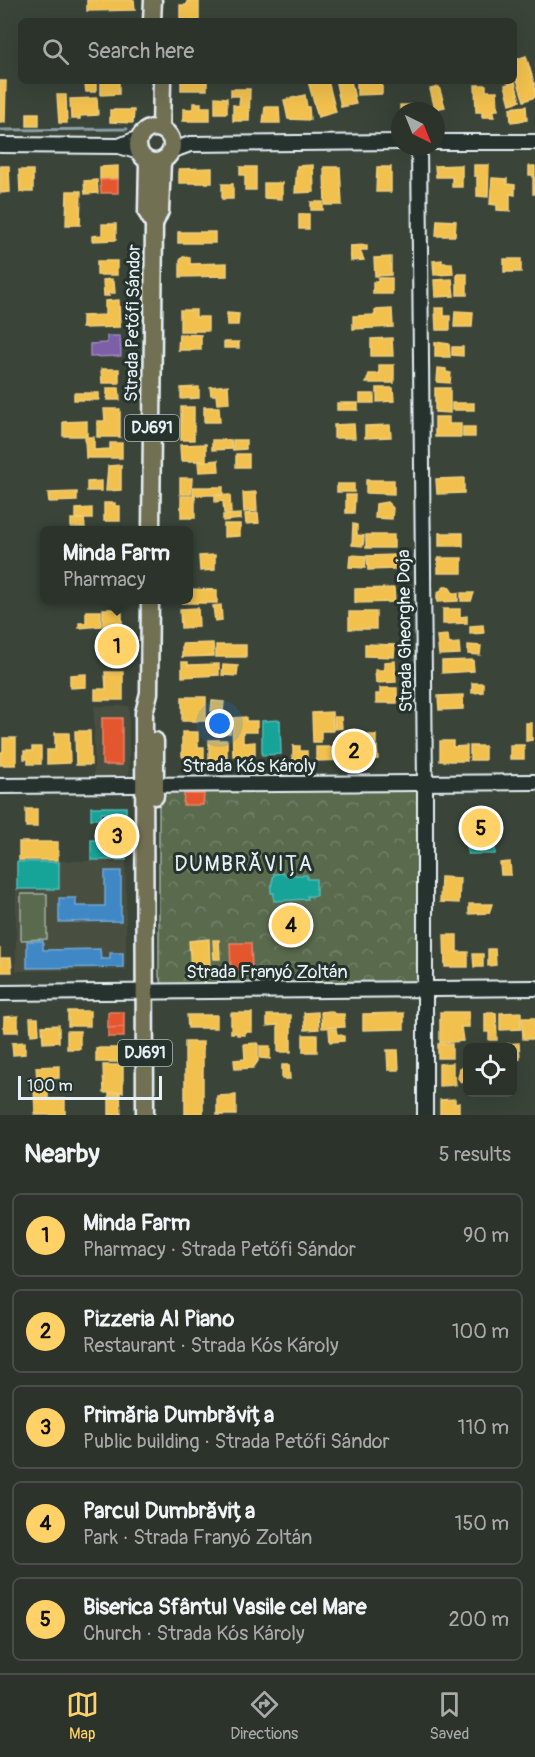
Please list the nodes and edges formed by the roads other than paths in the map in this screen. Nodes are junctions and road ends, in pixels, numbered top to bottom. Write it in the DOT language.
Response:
graph roads {
  1 [pos="153,0"];
  2 [pos="163,0"];
  3 [pos="152,18"];
  4 [pos="163,18"];
  5 [pos="151,84"];
  6 [pos="162,84"];
  7 [pos="391,142"];
  8 [pos="445,142"];
  9 [pos="535,142"];
  10 [pos="0,145"];
  11 [pos="155,145"];
  12 [pos="419,156"];
  13 [pos="151,526"];
  14 [pos="150,604"];
  15 [pos="535,783"];
  16 [pos="149,784"];
  17 [pos="425,784"];
  18 [pos="0,786"];
  19 [pos="535,988"];
  20 [pos="423,989"];
  21 [pos="150,991"];
  22 [pos="0,993"];
  23 [pos="145,1115"];
  24 [pos="154,1115"];
  25 [pos="425,1115"];
  1 -- 3 [label="main road"];
  2 -- 4 [label="main road"];
  5 -- 11 [label="main road, Strada Petőfi Sándor / DJ691"];
  6 -- 11 [label="main road, Strada Petőfi Sándor / DJ691"];
  7 -- 11 [label="street"];
  8 -- 9 [label="street"];
  10 -- 11 [label="street"];
  11 -- 13 [label="main road, Strada Petőfi Sándor / DJ691"];
  12 -- 17 [label="street, Strada Gheorghe Doja"];
  14 -- 16 [label="main road, DJ691"];
  15 -- 17 [label="street, Strada Kós Károly"];
  16 -- 17 [label="street, Strada Kós Károly"];
  16 -- 18 [label="street, Strada Kós Károly"];
  16 -- 21 [label="main road, DJ691"];
  17 -- 20 [label="street, Strada Gheorghe Doja"];
  19 -- 20 [label="street, Strada Franyó Zoltán"];
  20 -- 21 [label="street, Strada Franyó Zoltán"];
  20 -- 25 [label="street, Strada Gheorghe Doja"];
  21 -- 22 [label="street, Strada Franyó Zoltán"];
  21 -- 23 [label="main road, DJ691"];
  21 -- 24 [label="main road, DJ691"];
}
